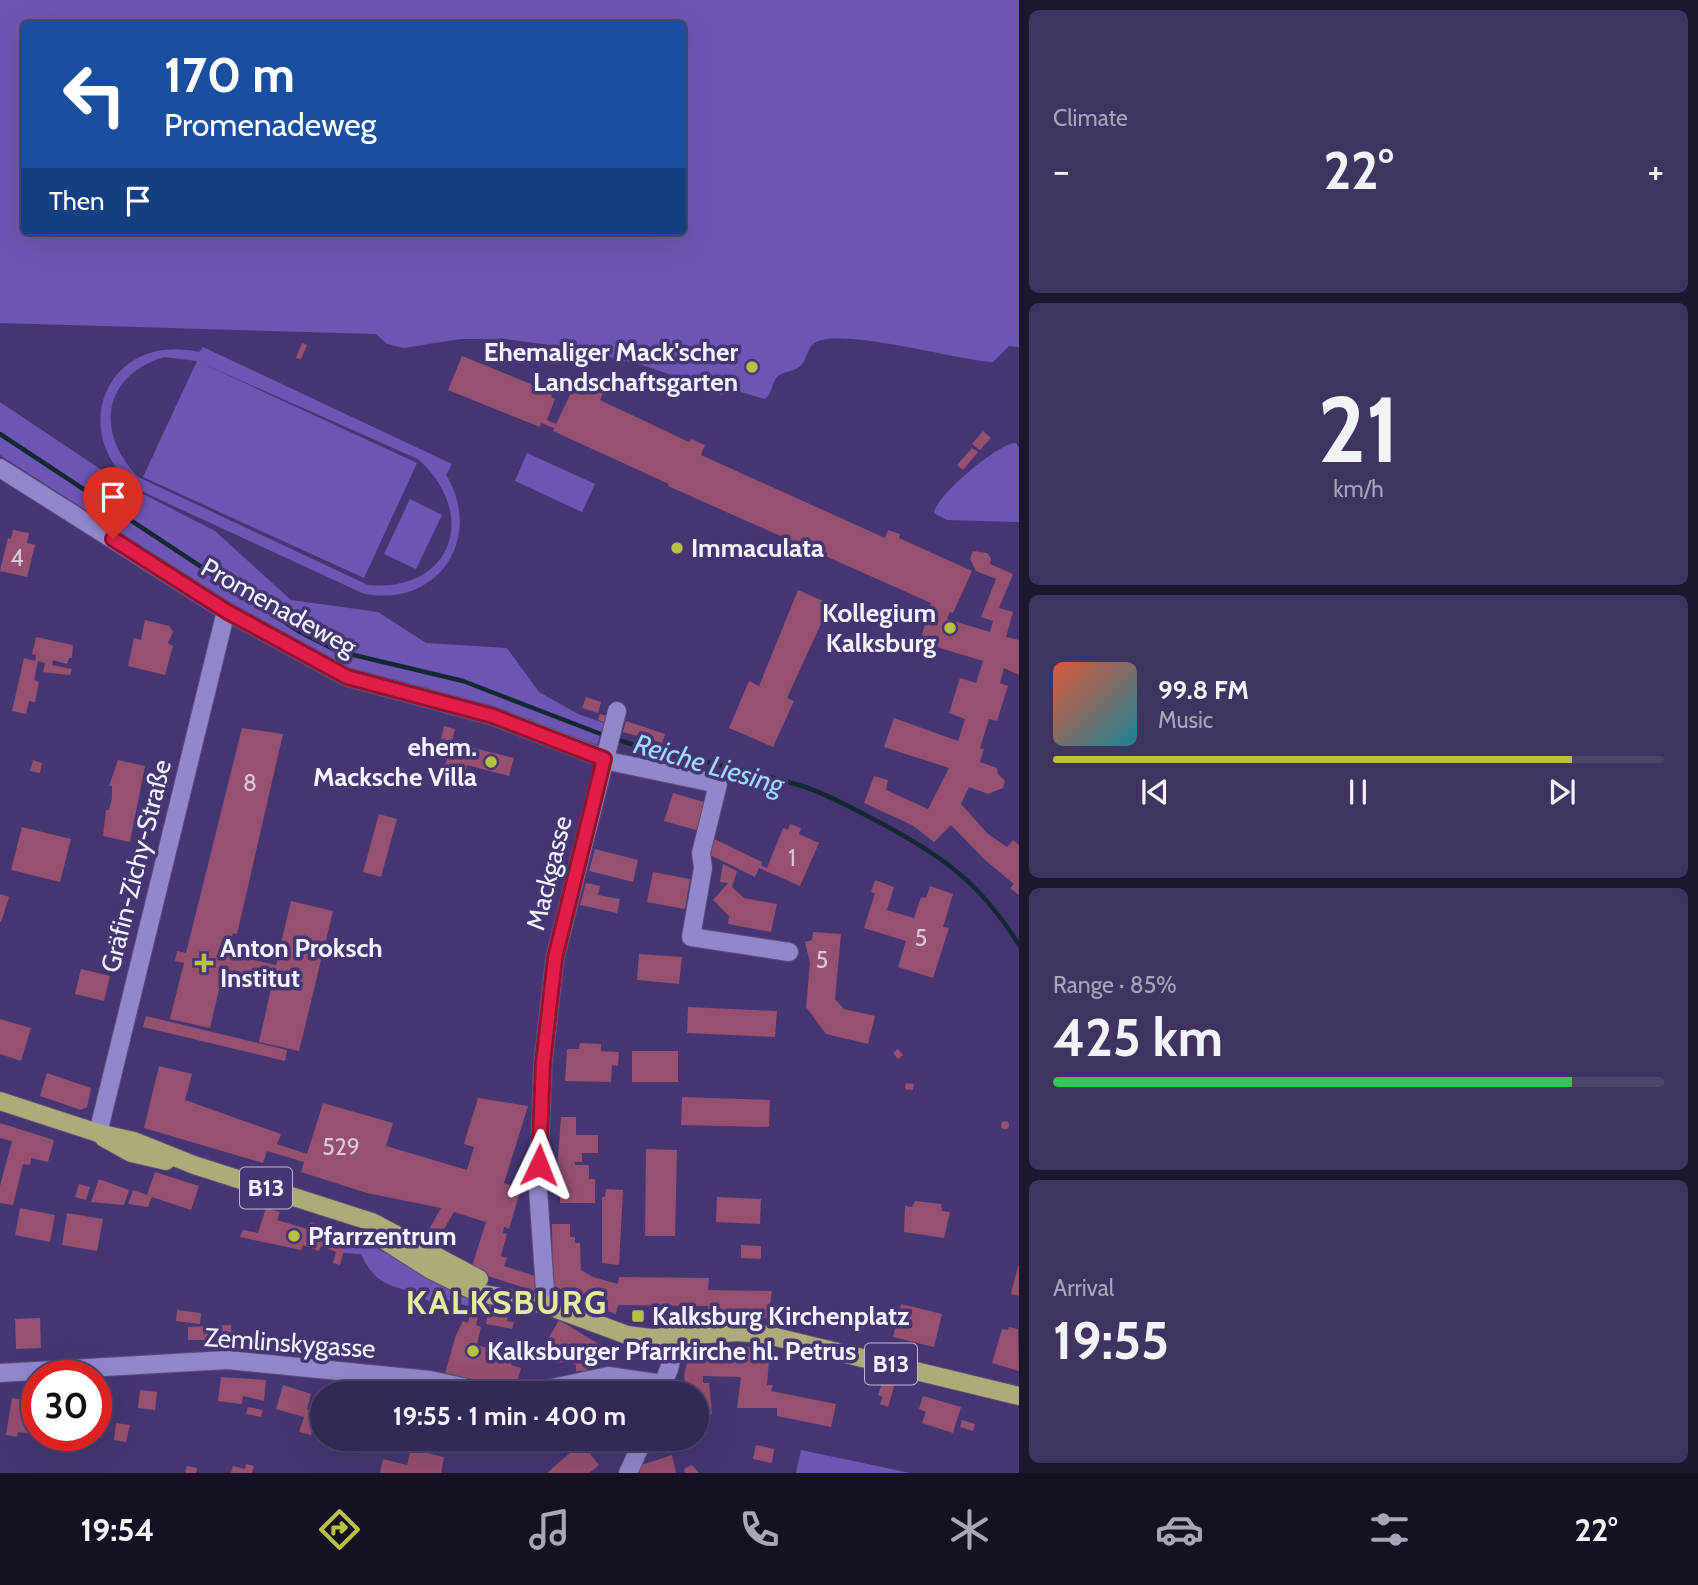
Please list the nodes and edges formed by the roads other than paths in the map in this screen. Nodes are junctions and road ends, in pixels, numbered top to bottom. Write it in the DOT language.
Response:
graph roads {
  1 [pos="0,468"];
  2 [pos="226,611"];
  3 [pos="615,719"];
  4 [pos="605,754"];
  5 [pos="789,952"];
  6 [pos="0,1101"];
  7 [pos="98,1133"];
  8 [pos="546,1305"];
  9 [pos="677,1335"];
  10 [pos="0,1373"];
  11 [pos="432,1381"];
  12 [pos="586,1381"];
  13 [pos="630,1381"];
  14 [pos="663,1381"];
  15 [pos="1019,1396"];
  16 [pos="638,1451"];
  17 [pos="628,1473"];
  1 -- 2 [label="street, Promenadeweg"];
  2 -- 4 [label="street, Promenadeweg"];
  2 -- 7 [label="street, Gräfin-Zichy-Straße"];
  3 -- 4 [label="street, Mackgasse"];
  4 -- 5 [label="street, Promenadeweg"];
  4 -- 8 [label="street, Mackgasse"];
  6 -- 7 [label="main road, B13"];
  7 -- 8 [label="main road, B13"];
  8 -- 9 [label="main road, B13"];
  9 -- 14 [label="street"];
  9 -- 15 [label="main road, B13"];
  10 -- 11 [label="street, Zemlinskygasse"];
  12 -- 13 [label="street"];
  16 -- 17 [label="street"];
}
